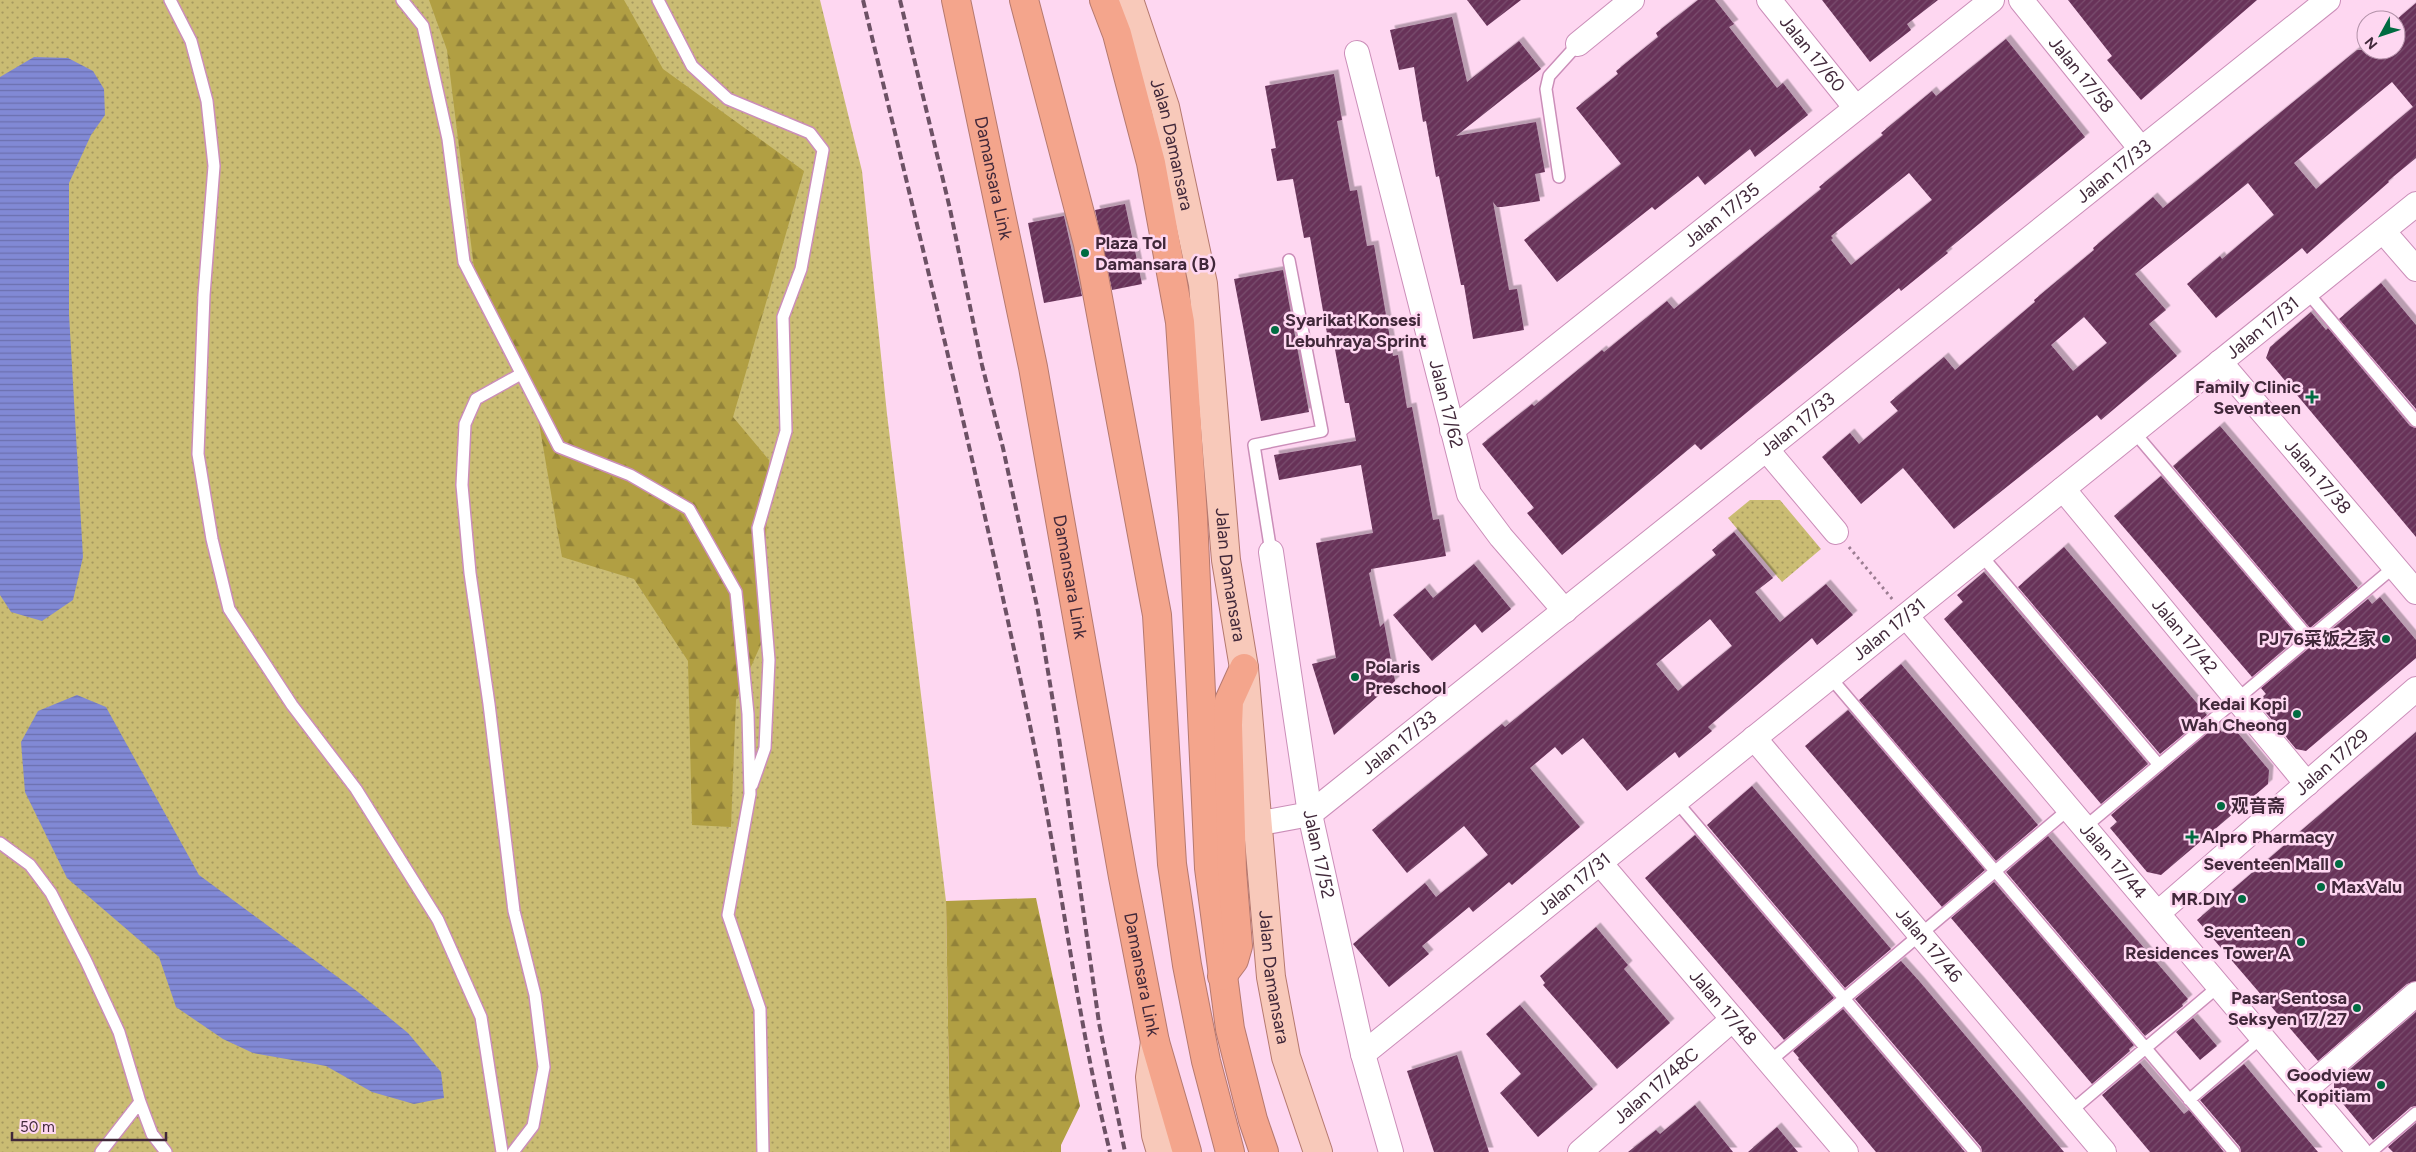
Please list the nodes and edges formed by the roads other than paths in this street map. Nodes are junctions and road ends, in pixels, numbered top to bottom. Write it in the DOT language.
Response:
graph roads {
  1 [pos="170,0"];
  2 [pos="402,0"];
  3 [pos="658,0"];
  4 [pos="956,0"];
  5 [pos="1024,0"];
  6 [pos="1104,0"];
  7 [pos="1129,0"];
  8 [pos="1632,0"];
  9 [pos="1769,0"];
  10 [pos="1992,0"];
  11 [pos="2021,0"];
  12 [pos="2328,0"];
  13 [pos="1578,44"];
  14 [pos="1357,53"];
  15 [pos="1856,108"];
  16 [pos="2141,150"];
  17 [pos="1559,177"];
  18 [pos="2416,204"];
  19 [pos="2383,231"];
  20 [pos="1289,260"];
  21 [pos="2416,270"];
  22 [pos="2307,292"];
  23 [pos="2220,362"];
  24 [pos="521,374"];
  25 [pos="2416,421"];
  26 [pos="1452,430"];
  27 [pos="2134,432"];
  28 [pos="1766,449"];
  29 [pos="2063,489"];
  30 [pos="1836,532"];
  31 [pos="1271,552"];
  32 [pos="1981,555"];
  33 [pos="2394,566"];
  34 [pos="2416,592"];
  35 [pos="1565,611"];
  36 [pos="1906,616"];
  37 [pos="2309,638"];
  38 [pos="1244,668"];
  39 [pos="1830,677"];
  40 [pos="2416,689"];
  41 [pos="2237,699"];
  42 [pos="1754,738"];
  43 [pos="2159,765"];
  44 [pos="2307,784"];
  45 [pos="750,794"];
  46 [pos="1676,801"];
  47 [pos="2069,809"];
  48 [pos="1310,814"];
  49 [pos="1256,824"];
  50 [pos="2085,827"];
  51 [pos="0,843"];
  52 [pos="1600,863"];
  53 [pos="1995,871"];
  54 [pos="2158,913"];
  55 [pos="1920,935"];
  56 [pos="1222,976"];
  57 [pos="2219,986"];
  58 [pos="2416,994"];
  59 [pos="1844,999"];
  60 [pos="1733,1019"];
  61 [pos="2262,1037"];
  62 [pos="1155,1042"];
  63 [pos="2145,1048"];
  64 [pos="1363,1054"];
  65 [pos="1769,1062"];
  66 [pos="2306,1089"];
  67 [pos="2189,1100"];
  68 [pos="140,1102"];
  69 [pos="2070,1112"];
  70 [pos="2416,1113"];
  71 [pos="101,1152"];
  72 [pos="166,1152"];
  73 [pos="502,1152"];
  74 [pos="512,1152"];
  75 [pos="763,1152"];
  76 [pos="1161,1152"];
  77 [pos="1187,1152"];
  78 [pos="1230,1152"];
  79 [pos="1264,1152"];
  80 [pos="1318,1152"];
  81 [pos="1391,1152"];
  82 [pos="1580,1152"];
  83 [pos="1846,1152"];
  84 [pos="1975,1152"];
  85 [pos="2104,1152"];
  86 [pos="2234,1152"];
  87 [pos="2359,1152"];
  88 [pos="2371,1152"];
  1 -- 73 [label="lane"];
  2 -- 24 [label="lane"];
  3 -- 45 [label="lane"];
  4 -- 62 [label="highway, Damansara Link"];
  5 -- 78 [label="highway"];
  6 -- 56 [label="highway"];
  7 -- 38 [label="main road, Jalan Damansara"];
  8 -- 13 [label="street"];
  9 -- 15 [label="street, Jalan 17/60"];
  10 -- 15 [label="street, Jalan 17/35"];
  11 -- 16 [label="street, Jalan 17/58"];
  12 -- 16 [label="street, Jalan 17/33"];
  13 -- 17 [label="lane"];
  14 -- 26 [label="street, Jalan 17/62"];
  15 -- 26 [label="street, Jalan 17/35"];
  16 -- 28 [label="street, Jalan 17/33"];
  18 -- 19 [label="street, Jalan 17/31"];
  19 -- 21 [label="street"];
  19 -- 22 [label="street, Jalan 17/31"];
  20 -- 31 [label="lane"];
  22 -- 23 [label="street, Jalan 17/31"];
  22 -- 25 [label="lane"];
  23 -- 27 [label="street, Jalan 17/31"];
  23 -- 33 [label="street, Jalan 17/38"];
  24 -- 45 [label="lane"];
  24 -- 74 [label="lane"];
  26 -- 35 [label="street, Jalan 17/62"];
  27 -- 29 [label="street, Jalan 17/31"];
  27 -- 37 [label="lane"];
  28 -- 30 [label="street"];
  28 -- 35 [label="street, Jalan 17/33"];
  29 -- 32 [label="street, Jalan 17/31"];
  29 -- 41 [label="street, Jalan 17/42"];
  31 -- 48 [label="street, Jalan 17/52"];
  32 -- 36 [label="street, Jalan 17/31"];
  32 -- 43 [label="lane"];
  33 -- 34 [label="street, Jalan 17/38"];
  33 -- 37 [label="lane"];
  35 -- 48 [label="street, Jalan 17/33"];
  36 -- 39 [label="street, Jalan 17/31"];
  36 -- 47 [label="street, Jalan 17/44"];
  37 -- 41 [label="lane"];
  38 -- 49 [label="main road, Jalan Damansara"];
  38 -- 56 [label="highway"];
  39 -- 42 [label="street, Jalan 17/31"];
  39 -- 53 [label="lane"];
  40 -- 44 [label="street, Jalan 17/29"];
  41 -- 43 [label="lane"];
  41 -- 44 [label="street, Jalan 17/42"];
  42 -- 46 [label="street, Jalan 17/31"];
  42 -- 55 [label="street, Jalan 17/46"];
  43 -- 50 [label="lane"];
  44 -- 54 [label="street, Jalan 17/29"];
  45 -- 75 [label="lane"];
  46 -- 52 [label="street, Jalan 17/31"];
  46 -- 59 [label="lane"];
  47 -- 50 [label="street, Jalan 17/44"];
  47 -- 53 [label="lane"];
  48 -- 49 [label="street, Jalan 17/33"];
  48 -- 64 [label="street, Jalan 17/52"];
  49 -- 80 [label="main road, Jalan Damansara"];
  50 -- 54 [label="street, Jalan 17/44"];
  51 -- 68 [label="lane"];
  52 -- 60 [label="street, Jalan 17/48"];
  52 -- 64 [label="street, Jalan 17/31"];
  53 -- 55 [label="lane"];
  53 -- 63 [label="lane"];
  54 -- 57 [label="street, Jalan 17/44"];
  55 -- 59 [label="lane"];
  55 -- 69 [label="street, Jalan 17/46"];
  56 -- 79 [label="highway"];
  57 -- 61 [label="street, Jalan 17/44"];
  57 -- 63 [label="lane"];
  58 -- 66 [label="street"];
  59 -- 65 [label="lane"];
  59 -- 84 [label="lane"];
  60 -- 65 [label="street, Jalan 17/48"];
  60 -- 82 [label="street, Jalan 17/48C"];
  61 -- 66 [label="street, Jalan 17/44"];
  61 -- 67 [label="lane"];
  62 -- 76 [label="main road"];
  62 -- 77 [label="highway, Damansara Link"];
  63 -- 67 [label="lane"];
  63 -- 69 [label="lane"];
  64 -- 81 [label="street, Jalan 17/52"];
  65 -- 83 [label="street, Jalan 17/48"];
  66 -- 87 [label="street, Jalan 17/44"];
  67 -- 86 [label="lane"];
  68 -- 71 [label="lane"];
  68 -- 72 [label="lane"];
  69 -- 85 [label="street, Jalan 17/46"];
  70 -- 88 [label="lane"];
}
